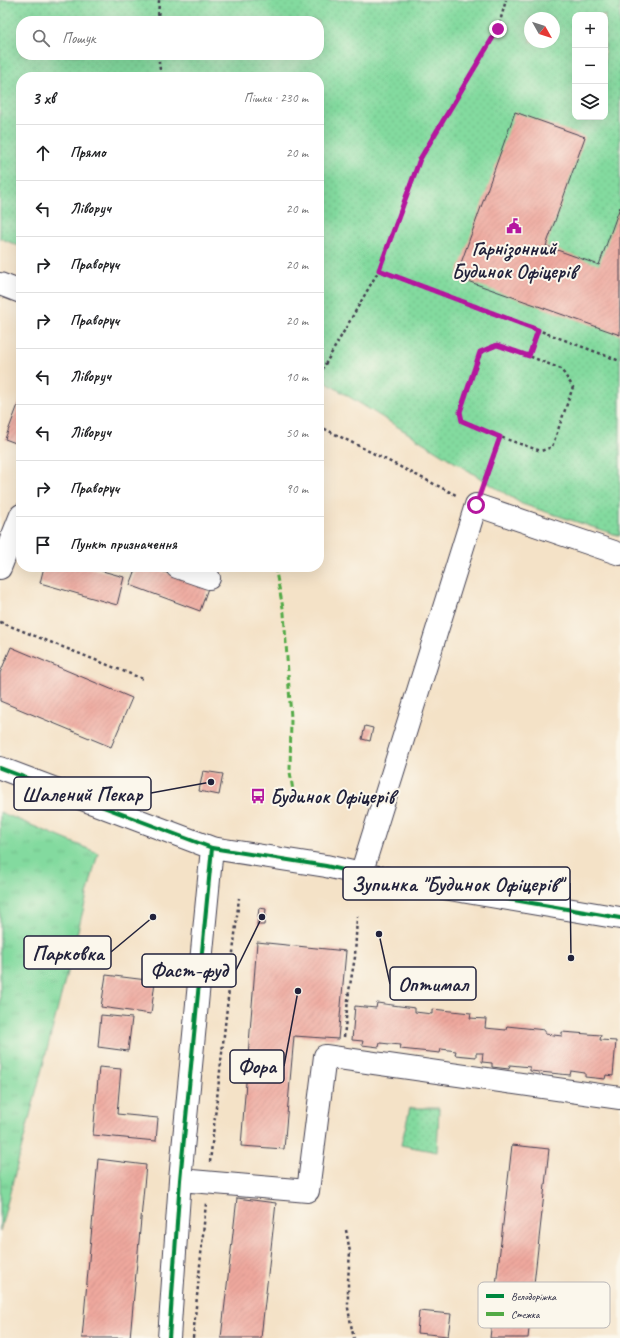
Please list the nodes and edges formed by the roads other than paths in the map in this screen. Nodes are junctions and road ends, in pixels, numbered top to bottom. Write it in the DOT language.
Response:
graph roads {
  1 [pos="0,284"];
  2 [pos="16,290"];
  3 [pos="16,528"];
  4 [pos="620,554"];
  5 [pos="16,560"];
  6 [pos="0,568"];
  7 [pos="192,572"];
  8 [pos="209,578"];
  9 [pos="0,768"];
  10 [pos="212,848"];
  11 [pos="361,874"];
  12 [pos="620,918"];
  13 [pos="620,1098"];
  14 [pos="180,1180"];
  15 [pos="169,1338"];
  1 -- 2 [label="street"];
  3 -- 6 [label="street"];
  4 -- 11 [label="street"];
  5 -- 6 [label="street"];
  7 -- 8 [label="street"];
  9 -- 10 [label="street"];
  10 -- 11 [label="street"];
  10 -- 14 [label="street"];
  11 -- 12 [label="street"];
  13 -- 14 [label="street"];
  14 -- 15 [label="street"];
}
